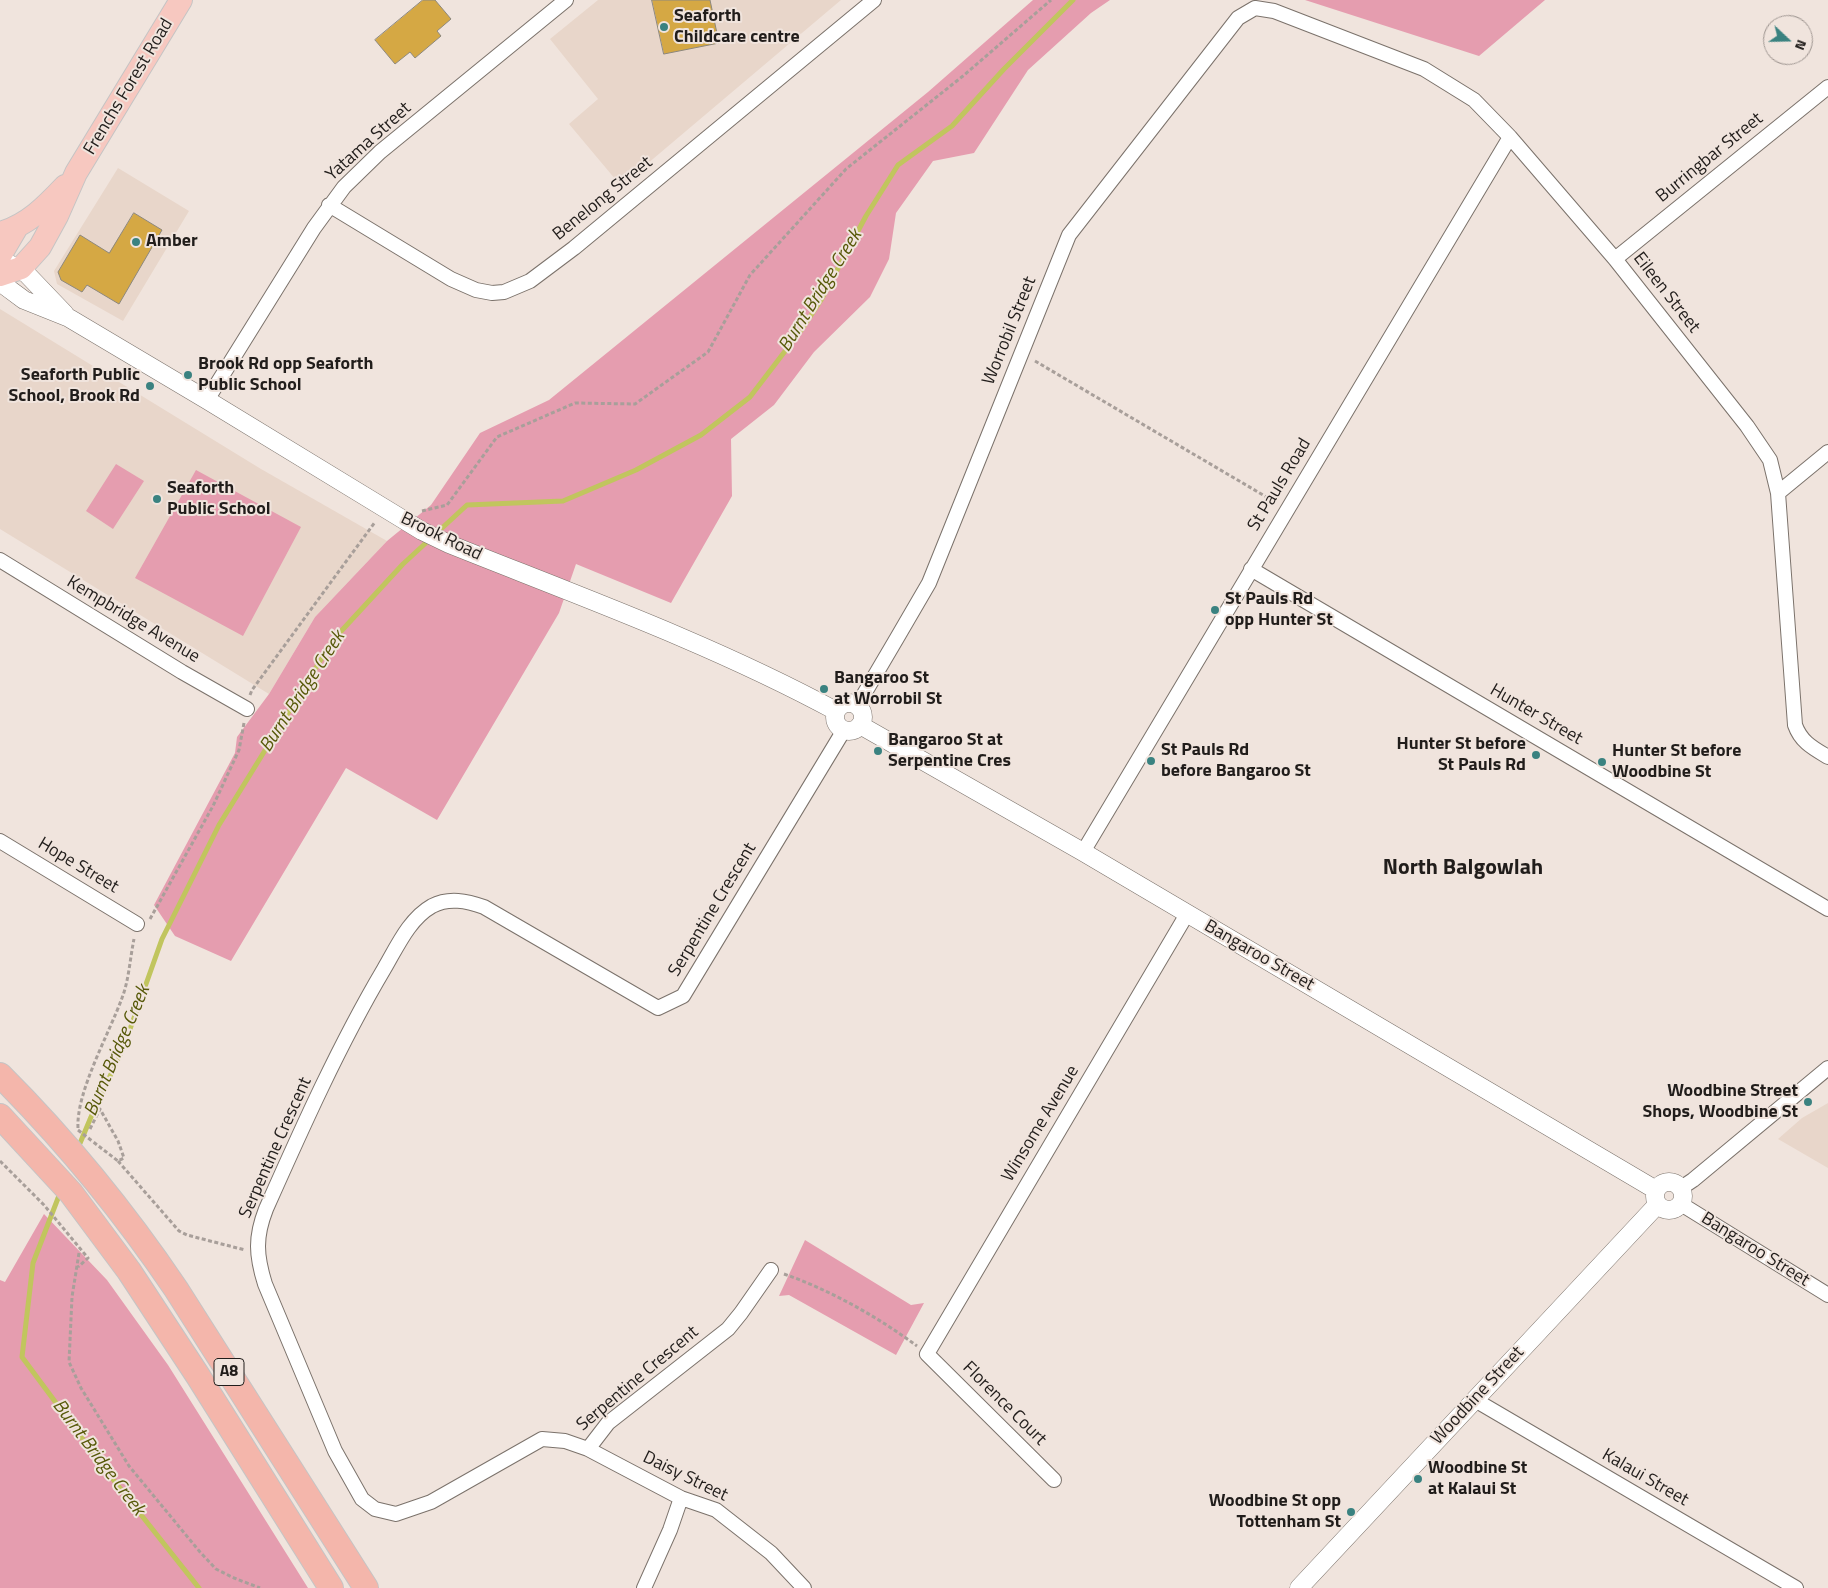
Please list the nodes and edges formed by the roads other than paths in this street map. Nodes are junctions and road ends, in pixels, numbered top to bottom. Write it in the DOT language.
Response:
graph roads {
  1 [pos="181,0"];
  2 [pos="566,0"];
  3 [pos="874,0"];
  4 [pos="1255,8"];
  5 [pos="1828,87"];
  6 [pos="1510,137"];
  7 [pos="76,173"];
  8 [pos="329,205"];
  9 [pos="9,230"];
  10 [pos="0,256"];
  11 [pos="1615,259"];
  12 [pos="0,261"];
  13 [pos="21,268"];
  14 [pos="0,276"];
  15 [pos="69,318"];
  16 [pos="207,400"];
  17 [pos="1828,452"];
  18 [pos="1778,493"];
  19 [pos="0,560"];
  20 [pos="1251,569"];
  21 [pos="857,706"];
  22 [pos="247,710"];
  23 [pos="836,711"];
  24 [pos="860,725"];
  25 [pos="844,730"];
  26 [pos="1828,757"];
  27 [pos="0,841"];
  28 [pos="1083,852"];
  29 [pos="1828,908"];
  30 [pos="1187,914"];
  31 [pos="137,924"];
  32 [pos="1828,1068"];
  33 [pos="0,1075"];
  34 [pos="0,1116"];
  35 [pos="1681,1196"];
  36 [pos="1656,1197"];
  37 [pos="771,1270"];
  38 [pos="1828,1295"];
  39 [pos="927,1354"];
  40 [pos="1475,1400"];
  41 [pos="588,1449"];
  42 [pos="1054,1480"];
  43 [pos="681,1498"];
  44 [pos="332,1588"];
  45 [pos="366,1588"];
  46 [pos="644,1588"];
  47 [pos="804,1588"];
  48 [pos="1299,1588"];
  49 [pos="1796,1588"];
  1 -- 7 [label="main road, Frenchs Forest Road"];
  2 -- 8 [label="street, Yatama Street"];
  3 -- 8 [label="street, Benelong Street"];
  4 -- 6 [label="street, Eileen Street"];
  4 -- 21 [label="street, Worrobil Street"];
  5 -- 11 [label="street, Burringbar Street"];
  6 -- 11 [label="street, Eileen Street"];
  6 -- 20 [label="street, St Pauls Road"];
  7 -- 9 [label="main road, Frenchs Forest Road"];
  7 -- 13 [label="main road, Frenchs Forest Road"];
  8 -- 16 [label="street, Yatama Street"];
  9 -- 10 [label="main road"];
  11 -- 18 [label="street, Eileen Street"];
  12 -- 13 [label="street"];
  13 -- 14 [label="main road"];
  13 -- 15 [label="street, Brook Road"];
  14 -- 15 [label="street, Brook Road"];
  15 -- 16 [label="street, Brook Road"];
  16 -- 23 [label="street, Brook Road"];
  17 -- 18 [label="street"];
  18 -- 26 [label="street, Eileen Street"];
  19 -- 22 [label="street, Kempbridge Avenue"];
  20 -- 28 [label="street, St Pauls Road"];
  20 -- 29 [label="street, Hunter Street"];
  21 -- 23 [label="street"];
  21 -- 24 [label="street"];
  23 -- 25 [label="street"];
  24 -- 25 [label="street"];
  24 -- 28 [label="street, Bangaroo Street"];
  25 -- 41 [label="street, Serpentine Crescent"];
  27 -- 31 [label="street, Hope Street"];
  28 -- 30 [label="street, Bangaroo Street"];
  30 -- 36 [label="street, Bangaroo Street"];
  30 -- 39 [label="street, Winsome Avenue"];
  32 -- 35 [label="street"];
  33 -- 45 [label="highway, A8"];
  34 -- 44 [label="highway, A8"];
  35 -- 36 [label="street"];
  35 -- 36 [label="street"];
  35 -- 38 [label="street, Bangaroo Street"];
  36 -- 40 [label="street, Woodbine Street"];
  37 -- 41 [label="street, Serpentine Crescent"];
  39 -- 42 [label="street, Florence Court"];
  40 -- 48 [label="street, Woodbine Street"];
  40 -- 49 [label="street, Kalaui Street"];
  41 -- 43 [label="street, Daisy Street"];
  43 -- 46 [label="street"];
  43 -- 47 [label="street, Daisy Street"];
}
